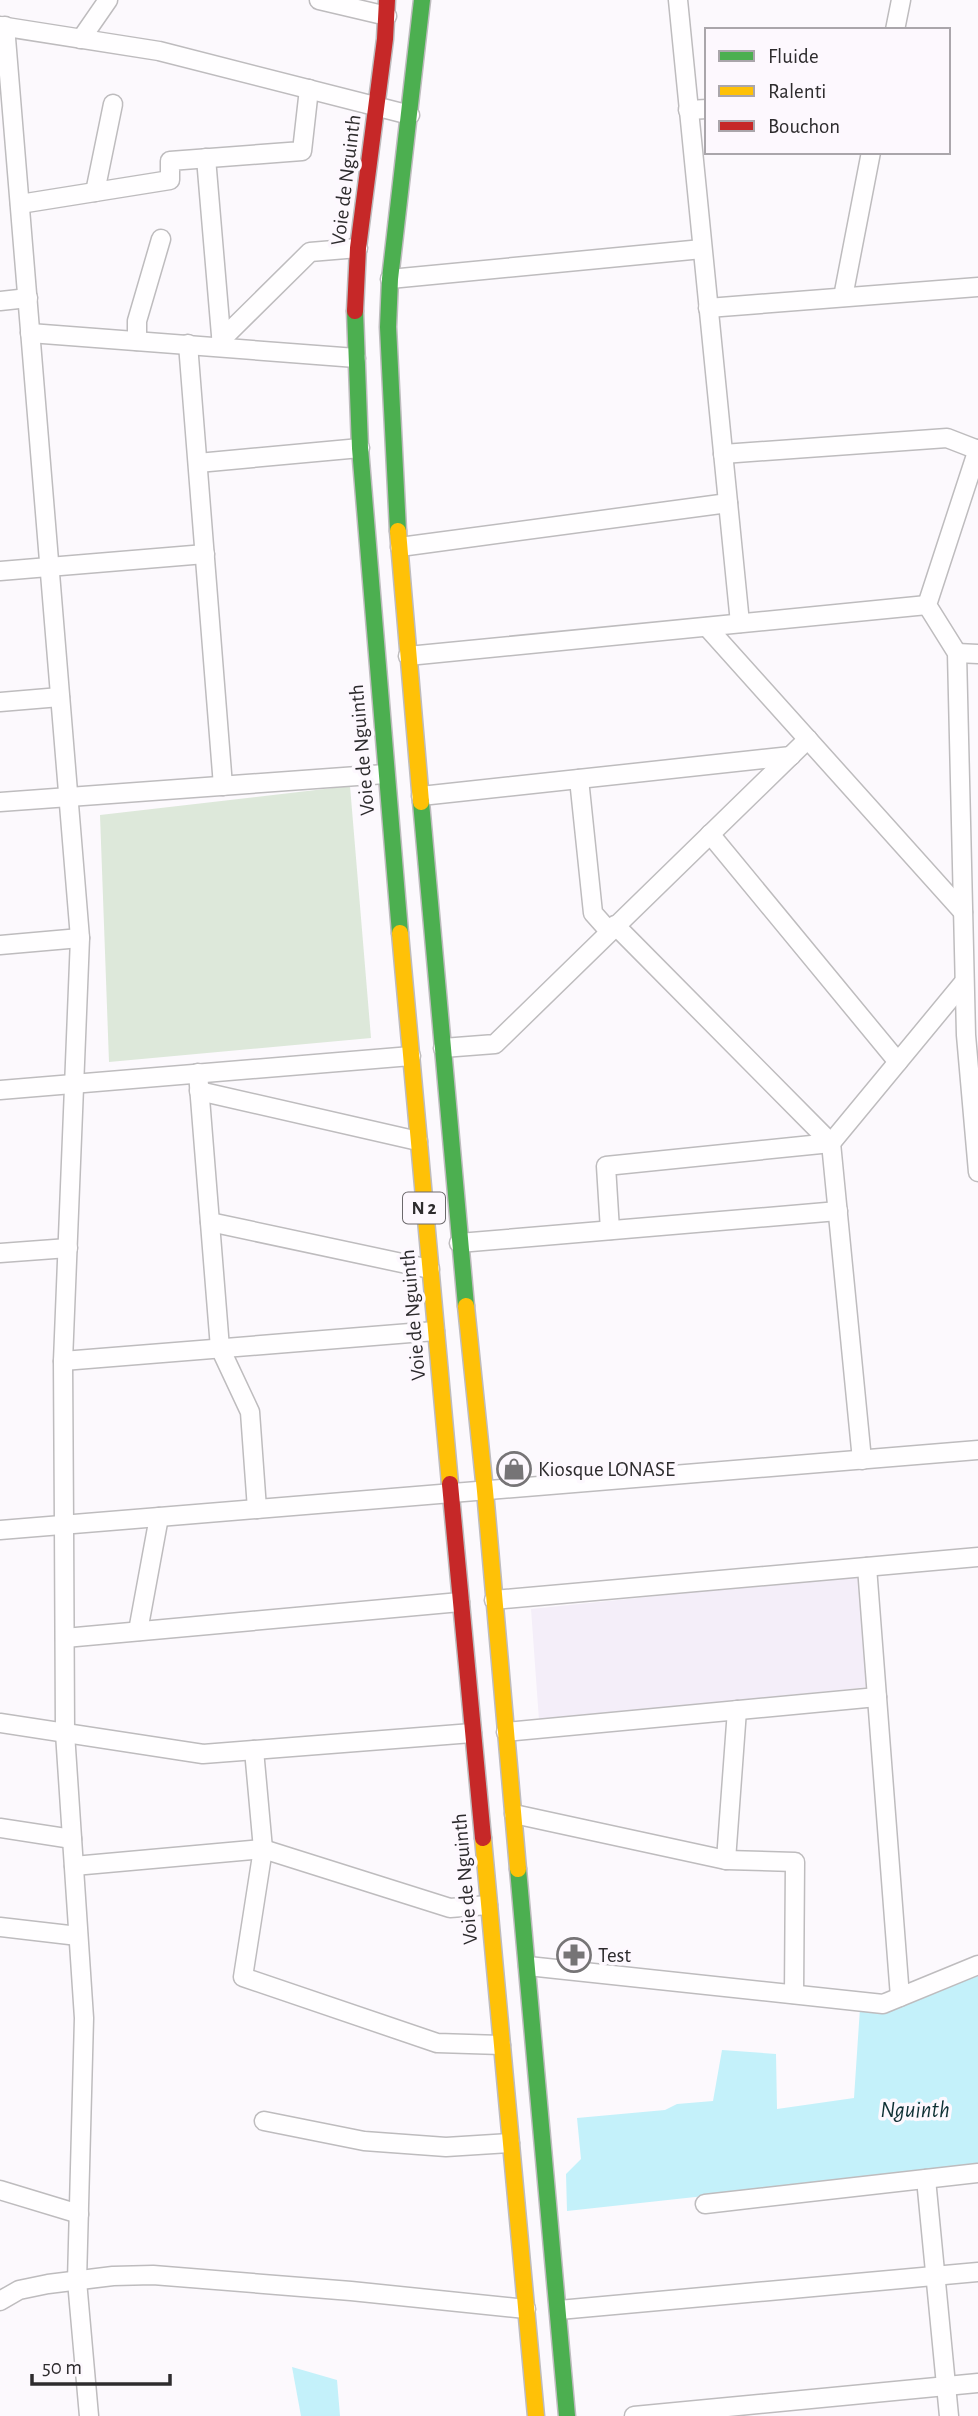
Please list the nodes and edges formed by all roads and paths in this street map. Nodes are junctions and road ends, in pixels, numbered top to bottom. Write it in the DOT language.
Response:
graph roads {
  1 [pos="108,0"];
  2 [pos="319,0"];
  3 [pos="422,0"];
  4 [pos="678,0"];
  5 [pos="901,0"];
  6 [pos="387,8"];
  7 [pos="3,26"];
  8 [pos="895,28"];
  9 [pos="81,38"];
  10 [pos="309,89"];
  11 [pos="113,104"];
  12 [pos="377,107"];
  13 [pos="705,109"];
  14 [pos="688,110"];
  15 [pos="410,115"];
  16 [pos="871,154"];
  17 [pos="205,158"];
  18 [pos="8,164"];
  19 [pos="95,192"];
  20 [pos="382,203"];
  21 [pos="20,204"];
  22 [pos="161,239"];
  23 [pos="358,248"];
  24 [pos="702,250"];
  25 [pos="390,279"];
  26 [pos="978,287"];
  27 [pos="843,297"];
  28 [pos="28,298"];
  29 [pos="0,301"];
  30 [pos="708,308"];
  31 [pos="30,333"];
  32 [pos="137,341"];
  33 [pos="188,344"];
  34 [pos="221,344"];
  35 [pos="356,358"];
  36 [pos="360,448"];
  37 [pos="978,450"];
  38 [pos="723,454"];
  39 [pos="198,463"];
  40 [pos="728,503"];
  41 [pos="400,547"];
  42 [pos="205,554"];
  43 [pos="50,567"];
  44 [pos="0,571"];
  45 [pos="927,605"];
  46 [pos="740,623"];
  47 [pos="707,626"];
  48 [pos="957,653"];
  49 [pos="978,654"];
  50 [pos="408,656"];
  51 [pos="60,697"];
  52 [pos="0,702"];
  53 [pos="808,738"];
  54 [pos="791,756"];
  55 [pos="385,774"];
  56 [pos="579,779"];
  57 [pos="223,786"];
  58 [pos="421,796"];
  59 [pos="69,797"];
  60 [pos="0,802"];
  61 [pos="710,834"];
  62 [pos="968,918"];
  63 [pos="612,928"];
  64 [pos="80,938"];
  65 [pos="0,945"];
  66 [pos="964,982"];
  67 [pos="972,1034"];
  68 [pos="443,1048"];
  69 [pos="411,1056"];
  70 [pos="898,1062"];
  71 [pos="199,1082"];
  72 [pos="75,1084"];
  73 [pos="0,1090"];
  74 [pos="418,1141"];
  75 [pos="831,1143"];
  76 [pos="978,1172"];
  77 [pos="838,1211"];
  78 [pos="210,1222"];
  79 [pos="610,1230"];
  80 [pos="459,1243"];
  81 [pos="68,1248"];
  82 [pos="0,1253"];
  83 [pos="430,1269"];
  84 [pos="435,1331"];
  85 [pos="220,1348"];
  86 [pos="63,1361"];
  87 [pos="978,1450"];
  88 [pos="862,1460"];
  89 [pos="485,1490"];
  90 [pos="450,1493"];
  91 [pos="257,1509"];
  92 [pos="159,1517"];
  93 [pos="64,1525"];
  94 [pos="0,1530"];
  95 [pos="978,1557"];
  96 [pos="867,1567"];
  97 [pos="494,1600"];
  98 [pos="460,1602"];
  99 [pos="138,1631"];
  100 [pos="65,1638"];
  101 [pos="877,1697"];
  102 [pos="737,1710"];
  103 [pos="0,1723"];
  104 [pos="506,1732"];
  105 [pos="65,1733"];
  106 [pos="472,1733"];
  107 [pos="254,1750"];
  108 [pos="514,1814"];
  109 [pos="0,1828"];
  110 [pos="72,1839"];
  111 [pos="263,1849"];
  112 [pos="726,1860"];
  113 [pos="74,1866"];
  114 [pos="488,1905"];
  115 [pos="0,1927"];
  116 [pos="78,1936"];
  117 [pos="978,1965"];
  118 [pos="528,1966"];
  119 [pos="794,1994"];
  120 [pos="900,1997"];
  121 [pos="501,2045"];
  122 [pos="264,2121"];
  123 [pos="510,2143"];
  124 [pos="978,2173"];
  125 [pos="926,2179"];
  126 [pos="0,2190"];
  127 [pos="705,2204"];
  128 [pos="79,2214"];
  129 [pos="978,2272"];
  130 [pos="935,2276"];
  131 [pos="77,2281"];
  132 [pos="0,2283"];
  133 [pos="19,2290"];
  134 [pos="0,2301"];
  135 [pos="526,2309"];
  136 [pos="559,2310"];
  137 [pos="978,2383"];
  138 [pos="947,2386"];
  139 [pos="89,2416"];
  140 [pos="536,2416"];
  141 [pos="567,2416"];
  142 [pos="634,2416"];
  143 [pos="949,2416"];
  1 -- 9 [label="street"];
  2 -- 6 [label="street"];
  3 -- 15 [label="highway, Voie de Nguinth / N 2"];
  4 -- 14 [label="street"];
  5 -- 8 [label="street"];
  6 -- 12 [label="highway, Voie de Nguinth / N 2"];
  7 -- 9 [label="street"];
  7 -- 18 [label="street"];
  9 -- 10 [label="street"];
  10 -- 12 [label="street"];
  10 -- 17 [label="street"];
  11 -- 19 [label="street"];
  12 -- 15 [label="street"];
  12 -- 20 [label="highway, Voie de Nguinth / N 2"];
  13 -- 14 [label="street"];
  14 -- 24 [label="street"];
  15 -- 20 [label="highway, Voie de Nguinth / N 2"];
  16 -- 27 [label="street"];
  17 -- 19 [label="street"];
  17 -- 34 [label="street"];
  18 -- 21 [label="street"];
  19 -- 21 [label="street"];
  20 -- 23 [label="highway, Voie de Nguinth / N 2"];
  20 -- 25 [label="highway, Voie de Nguinth / N 2"];
  21 -- 28 [label="street"];
  22 -- 32 [label="street"];
  23 -- 34 [label="street"];
  23 -- 35 [label="highway, Voie de Nguinth / N 2"];
  24 -- 25 [label="street"];
  24 -- 30 [label="street"];
  25 -- 41 [label="highway, Voie de Nguinth / N 2"];
  26 -- 27 [label="street"];
  27 -- 30 [label="street"];
  28 -- 29 [label="street"];
  28 -- 31 [label="street"];
  30 -- 38 [label="street"];
  31 -- 32 [label="street"];
  31 -- 43 [label="street"];
  32 -- 33 [label="street"];
  33 -- 34 [label="street"];
  33 -- 39 [label="street"];
  34 -- 35 [label="street"];
  35 -- 36 [label="highway, Voie de Nguinth / N 2"];
  36 -- 39 [label="street"];
  36 -- 55 [label="highway, Voie de Nguinth / N 2"];
  37 -- 38 [label="street"];
  37 -- 45 [label="street"];
  38 -- 40 [label="street"];
  39 -- 42 [label="street"];
  40 -- 41 [label="street"];
  40 -- 46 [label="street"];
  41 -- 50 [label="highway, Voie de Nguinth / N 2"];
  42 -- 43 [label="street"];
  42 -- 57 [label="street"];
  43 -- 44 [label="street"];
  43 -- 51 [label="street"];
  45 -- 46 [label="street"];
  45 -- 48 [label="street"];
  46 -- 47 [label="street"];
  47 -- 50 [label="street"];
  47 -- 53 [label="street"];
  48 -- 49 [label="street"];
  48 -- 62 [label="street"];
  50 -- 58 [label="highway, Voie de Nguinth / N 2"];
  51 -- 52 [label="street"];
  51 -- 59 [label="street"];
  53 -- 54 [label="street"];
  53 -- 62 [label="street"];
  54 -- 56 [label="street"];
  54 -- 61 [label="street"];
  55 -- 57 [label="street"];
  55 -- 69 [label="highway, Voie de Nguinth / N 2"];
  56 -- 58 [label="street"];
  56 -- 63 [label="street"];
  57 -- 59 [label="street"];
  58 -- 68 [label="highway, Voie de Nguinth / N 2"];
  59 -- 60 [label="street"];
  59 -- 64 [label="street"];
  61 -- 63 [label="street"];
  61 -- 70 [label="street"];
  62 -- 66 [label="street"];
  63 -- 68 [label="street"];
  63 -- 75 [label="street"];
  64 -- 65 [label="street"];
  64 -- 72 [label="street"];
  66 -- 67 [label="street"];
  66 -- 70 [label="street"];
  67 -- 76 [label="street"];
  68 -- 80 [label="highway, Voie de Nguinth / N 2"];
  69 -- 71 [label="street"];
  69 -- 74 [label="highway, Voie de Nguinth / N 2"];
  70 -- 75 [label="street"];
  71 -- 72 [label="street"];
  71 -- 74 [label="street"];
  71 -- 78 [label="street"];
  72 -- 73 [label="street"];
  72 -- 81 [label="street"];
  74 -- 83 [label="highway, Voie de Nguinth / N 2"];
  75 -- 77 [label="street"];
  75 -- 79 [label="street"];
  77 -- 79 [label="street"];
  77 -- 88 [label="street"];
  78 -- 83 [label="street"];
  78 -- 85 [label="street"];
  79 -- 80 [label="street"];
  80 -- 89 [label="highway, Voie de Nguinth / N 2"];
  81 -- 82 [label="street"];
  81 -- 86 [label="street"];
  83 -- 84 [label="highway, Voie de Nguinth / N 2"];
  84 -- 85 [label="street"];
  84 -- 90 [label="highway, Voie de Nguinth / N 2"];
  85 -- 86 [label="street"];
  85 -- 91 [label="street"];
  86 -- 93 [label="street"];
  87 -- 88 [label="street"];
  88 -- 89 [label="street"];
  89 -- 90 [label="street"];
  89 -- 97 [label="highway, Voie de Nguinth / N 2"];
  90 -- 91 [label="street"];
  90 -- 98 [label="highway, Voie de Nguinth / N 2"];
  91 -- 92 [label="street"];
  92 -- 93 [label="street"];
  92 -- 99 [label="street"];
  93 -- 94 [label="street"];
  93 -- 100 [label="street"];
  95 -- 96 [label="street"];
  96 -- 97 [label="street"];
  96 -- 101 [label="street"];
  97 -- 104 [label="highway, Voie de Nguinth / N 2"];
  98 -- 99 [label="street"];
  98 -- 106 [label="highway, Voie de Nguinth / N 2"];
  99 -- 100 [label="street"];
  100 -- 105 [label="street"];
  101 -- 102 [label="street"];
  101 -- 120 [label="street"];
  102 -- 104 [label="street"];
  102 -- 112 [label="street"];
  103 -- 105 [label="street"];
  104 -- 108 [label="highway, Voie de Nguinth / N 2"];
  105 -- 107 [label="street"];
  105 -- 110 [label="street"];
  106 -- 107 [label="street"];
  106 -- 114 [label="highway, Voie de Nguinth / N 2"];
  107 -- 111 [label="street"];
  108 -- 112 [label="street"];
  108 -- 118 [label="highway, Voie de Nguinth / N 2"];
  109 -- 110 [label="street"];
  110 -- 113 [label="street"];
  111 -- 113 [label="street"];
  111 -- 114 [label="street"];
  111 -- 121 [label="street"];
  112 -- 119 [label="street"];
  113 -- 116 [label="street"];
  114 -- 121 [label="highway, Voie de Nguinth / N 2"];
  115 -- 116 [label="street"];
  116 -- 128 [label="street"];
  117 -- 120 [label="street"];
  118 -- 119 [label="street"];
  118 -- 136 [label="highway, Voie de Nguinth / N 2"];
  119 -- 120 [label="street"];
  121 -- 123 [label="highway, Voie de Nguinth / N 2"];
  122 -- 123 [label="street"];
  123 -- 135 [label="highway, Voie de Nguinth / N 2"];
  124 -- 125 [label="street"];
  125 -- 127 [label="street"];
  125 -- 130 [label="street"];
  126 -- 128 [label="street"];
  128 -- 131 [label="street"];
  129 -- 130 [label="street"];
  130 -- 136 [label="street"];
  130 -- 138 [label="street"];
  131 -- 133 [label="street"];
  131 -- 135 [label="street"];
  131 -- 139 [label="street"];
  132 -- 133 [label="street"];
  133 -- 134 [label="street"];
  135 -- 140 [label="highway, Voie de Nguinth / N 2"];
  136 -- 141 [label="highway, Voie de Nguinth / N 2"];
  137 -- 138 [label="street"];
  138 -- 142 [label="street"];
  138 -- 143 [label="street"];
}
